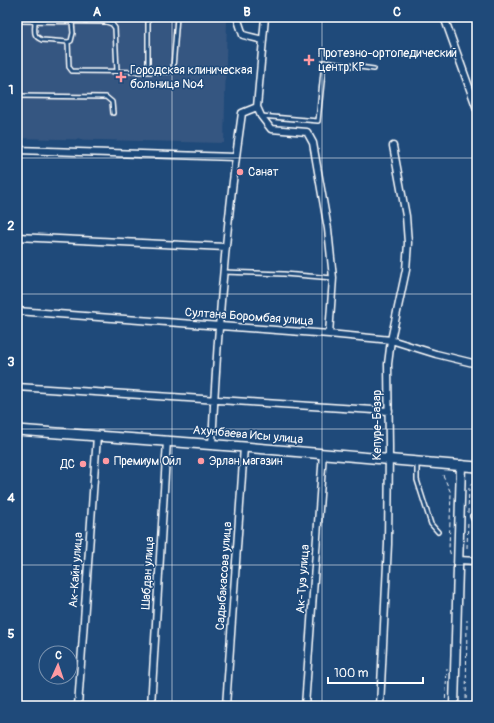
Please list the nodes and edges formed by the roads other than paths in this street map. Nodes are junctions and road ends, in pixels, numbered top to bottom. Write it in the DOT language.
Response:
graph roads {
  1 [pos="148,17"];
  2 [pos="178,17"];
  3 [pos="237,17"];
  4 [pos="265,17"];
  5 [pos="444,17"];
  6 [pos="17,21"];
  7 [pos="35,21"];
  8 [pos="72,22"];
  9 [pos="263,40"];
  10 [pos="68,42"];
  11 [pos="374,69"];
  12 [pos="117,71"];
  13 [pos="148,72"];
  14 [pos="17,96"];
  15 [pos="257,107"];
  16 [pos="477,109"];
  17 [pos="113,113"];
  18 [pos="261,116"];
  19 [pos="393,146"];
  20 [pos="17,150"];
  21 [pos="235,157"];
  22 [pos="17,237"];
  23 [pos="226,247"];
  24 [pos="223,272"];
  25 [pos="333,278"];
  26 [pos="17,311"];
  27 [pos="218,325"];
  28 [pos="329,334"];
  29 [pos="391,340"];
  30 [pos="477,364"];
  31 [pos="17,386"];
  32 [pos="214,400"];
  33 [pos="389,411"];
  34 [pos="17,430"];
  35 [pos="97,436"];
  36 [pos="167,441"];
  37 [pos="212,444"];
  38 [pos="244,447"];
  39 [pos="323,453"];
  40 [pos="389,458"];
  41 [pos="417,461"];
  42 [pos="461,465"];
  43 [pos="477,467"];
  44 [pos="472,516"];
  45 [pos="477,528"];
  46 [pos="438,532"];
  47 [pos="454,558"];
  48 [pos="477,561"];
  49 [pos="78,706"];
  50 [pos="151,706"];
  51 [pos="226,706"];
  52 [pos="304,706"];
  53 [pos="380,706"];
  54 [pos="454,706"];
  1 -- 13 [label="lane"];
  2 -- 13 [label="lane"];
  3 -- 9 [label="street"];
  4 -- 9 [label="street"];
  5 -- 16 [label="street"];
  6 -- 7 [label="lane"];
  7 -- 8 [label="lane"];
  7 -- 10 [label="lane"];
  8 -- 10 [label="lane"];
  8 -- 12 [label="lane"];
  9 -- 15 [label="street"];
  10 -- 12 [label="lane"];
  11 -- 18 [label="lane"];
  12 -- 13 [label="lane"];
  14 -- 17 [label="lane"];
  15 -- 18 [label="street"];
  15 -- 21 [label="street"];
  18 -- 25 [label="street"];
  19 -- 29 [label="street, Кепуре-Базар"];
  20 -- 21 [label="street"];
  21 -- 23 [label="street"];
  22 -- 23 [label="street"];
  23 -- 24 [label="street"];
  24 -- 25 [label="lane"];
  24 -- 27 [label="street"];
  25 -- 28 [label="street"];
  26 -- 27 [label="street, Султана Боромбая улица"];
  27 -- 28 [label="street, Султана Боромбая улица"];
  27 -- 32 [label="street"];
  28 -- 29 [label="street, Султана Боромбая улица"];
  29 -- 30 [label="street, Султана Боромбая улица"];
  29 -- 33 [label="street, Кепуре-Базар"];
  31 -- 32 [label="street"];
  32 -- 33 [label="street"];
  32 -- 37 [label="street"];
  33 -- 40 [label="street, Кепуре-Базар"];
  34 -- 35 [label="main road, Ахунбаева Исы улица"];
  35 -- 36 [label="main road, Ахунбаева Исы улица"];
  35 -- 49 [label="street, Ак-Кайн улица"];
  36 -- 37 [label="main road, Ахунбаева Исы улица"];
  36 -- 50 [label="street, Шабдан улица"];
  37 -- 38 [label="main road, Ахунбаева Исы улица"];
  38 -- 39 [label="main road, Ахунбаева Исы улица"];
  38 -- 51 [label="street, Садыбакасова улица"];
  39 -- 40 [label="main road, Ахунбаева Исы улица"];
  39 -- 52 [label="street, Ак-Туз улица"];
  40 -- 41 [label="main road, Ахунбаева Исы улица"];
  40 -- 53 [label="street, Кепуре-Базар"];
  41 -- 42 [label="main road, Ахунбаева Исы улица"];
  41 -- 46 [label="lane"];
  42 -- 43 [label="main road, Ахунбаева Исы улица"];
  42 -- 47 [label="street"];
  44 -- 45 [label="lane"];
  47 -- 48 [label="street"];
  47 -- 54 [label="street"];
}
